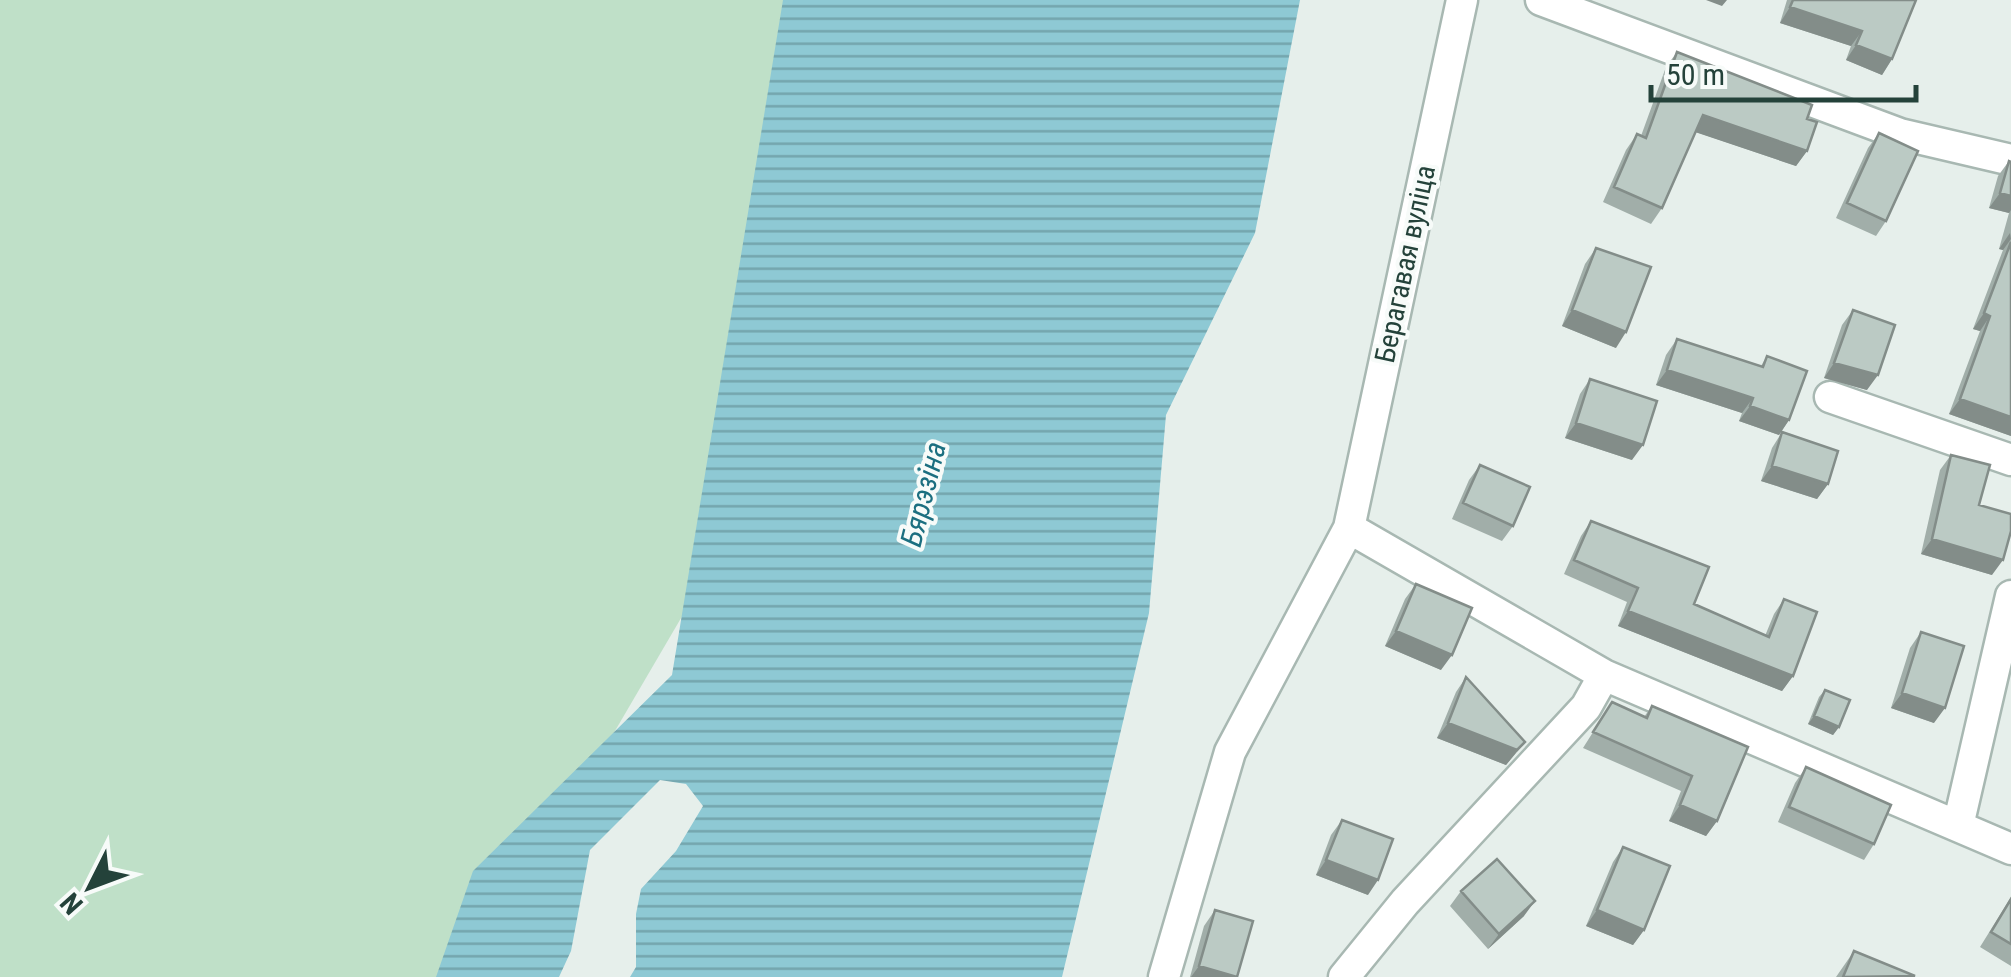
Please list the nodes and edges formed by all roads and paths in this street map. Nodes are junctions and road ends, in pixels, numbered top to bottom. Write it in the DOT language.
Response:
graph roads {
  1 [pos="1462,0"];
  2 [pos="1541,0"];
  3 [pos="2011,160"];
  4 [pos="1830,397"];
  5 [pos="2011,460"];
  6 [pos="1349,528"];
  7 [pos="2011,596"];
  8 [pos="1604,674"];
  9 [pos="1958,826"];
  10 [pos="2011,849"];
  11 [pos="1164,977"];
  12 [pos="1344,977"];
  1 -- 6 [label="street, Берагавая вуліца"];
  2 -- 3 [label="street"];
  4 -- 5 [label="street"];
  6 -- 8 [label="street"];
  6 -- 11 [label="street, Берагавая вуліца"];
  7 -- 9 [label="street"];
  8 -- 9 [label="street"];
  8 -- 12 [label="street"];
  9 -- 10 [label="street"];
}
